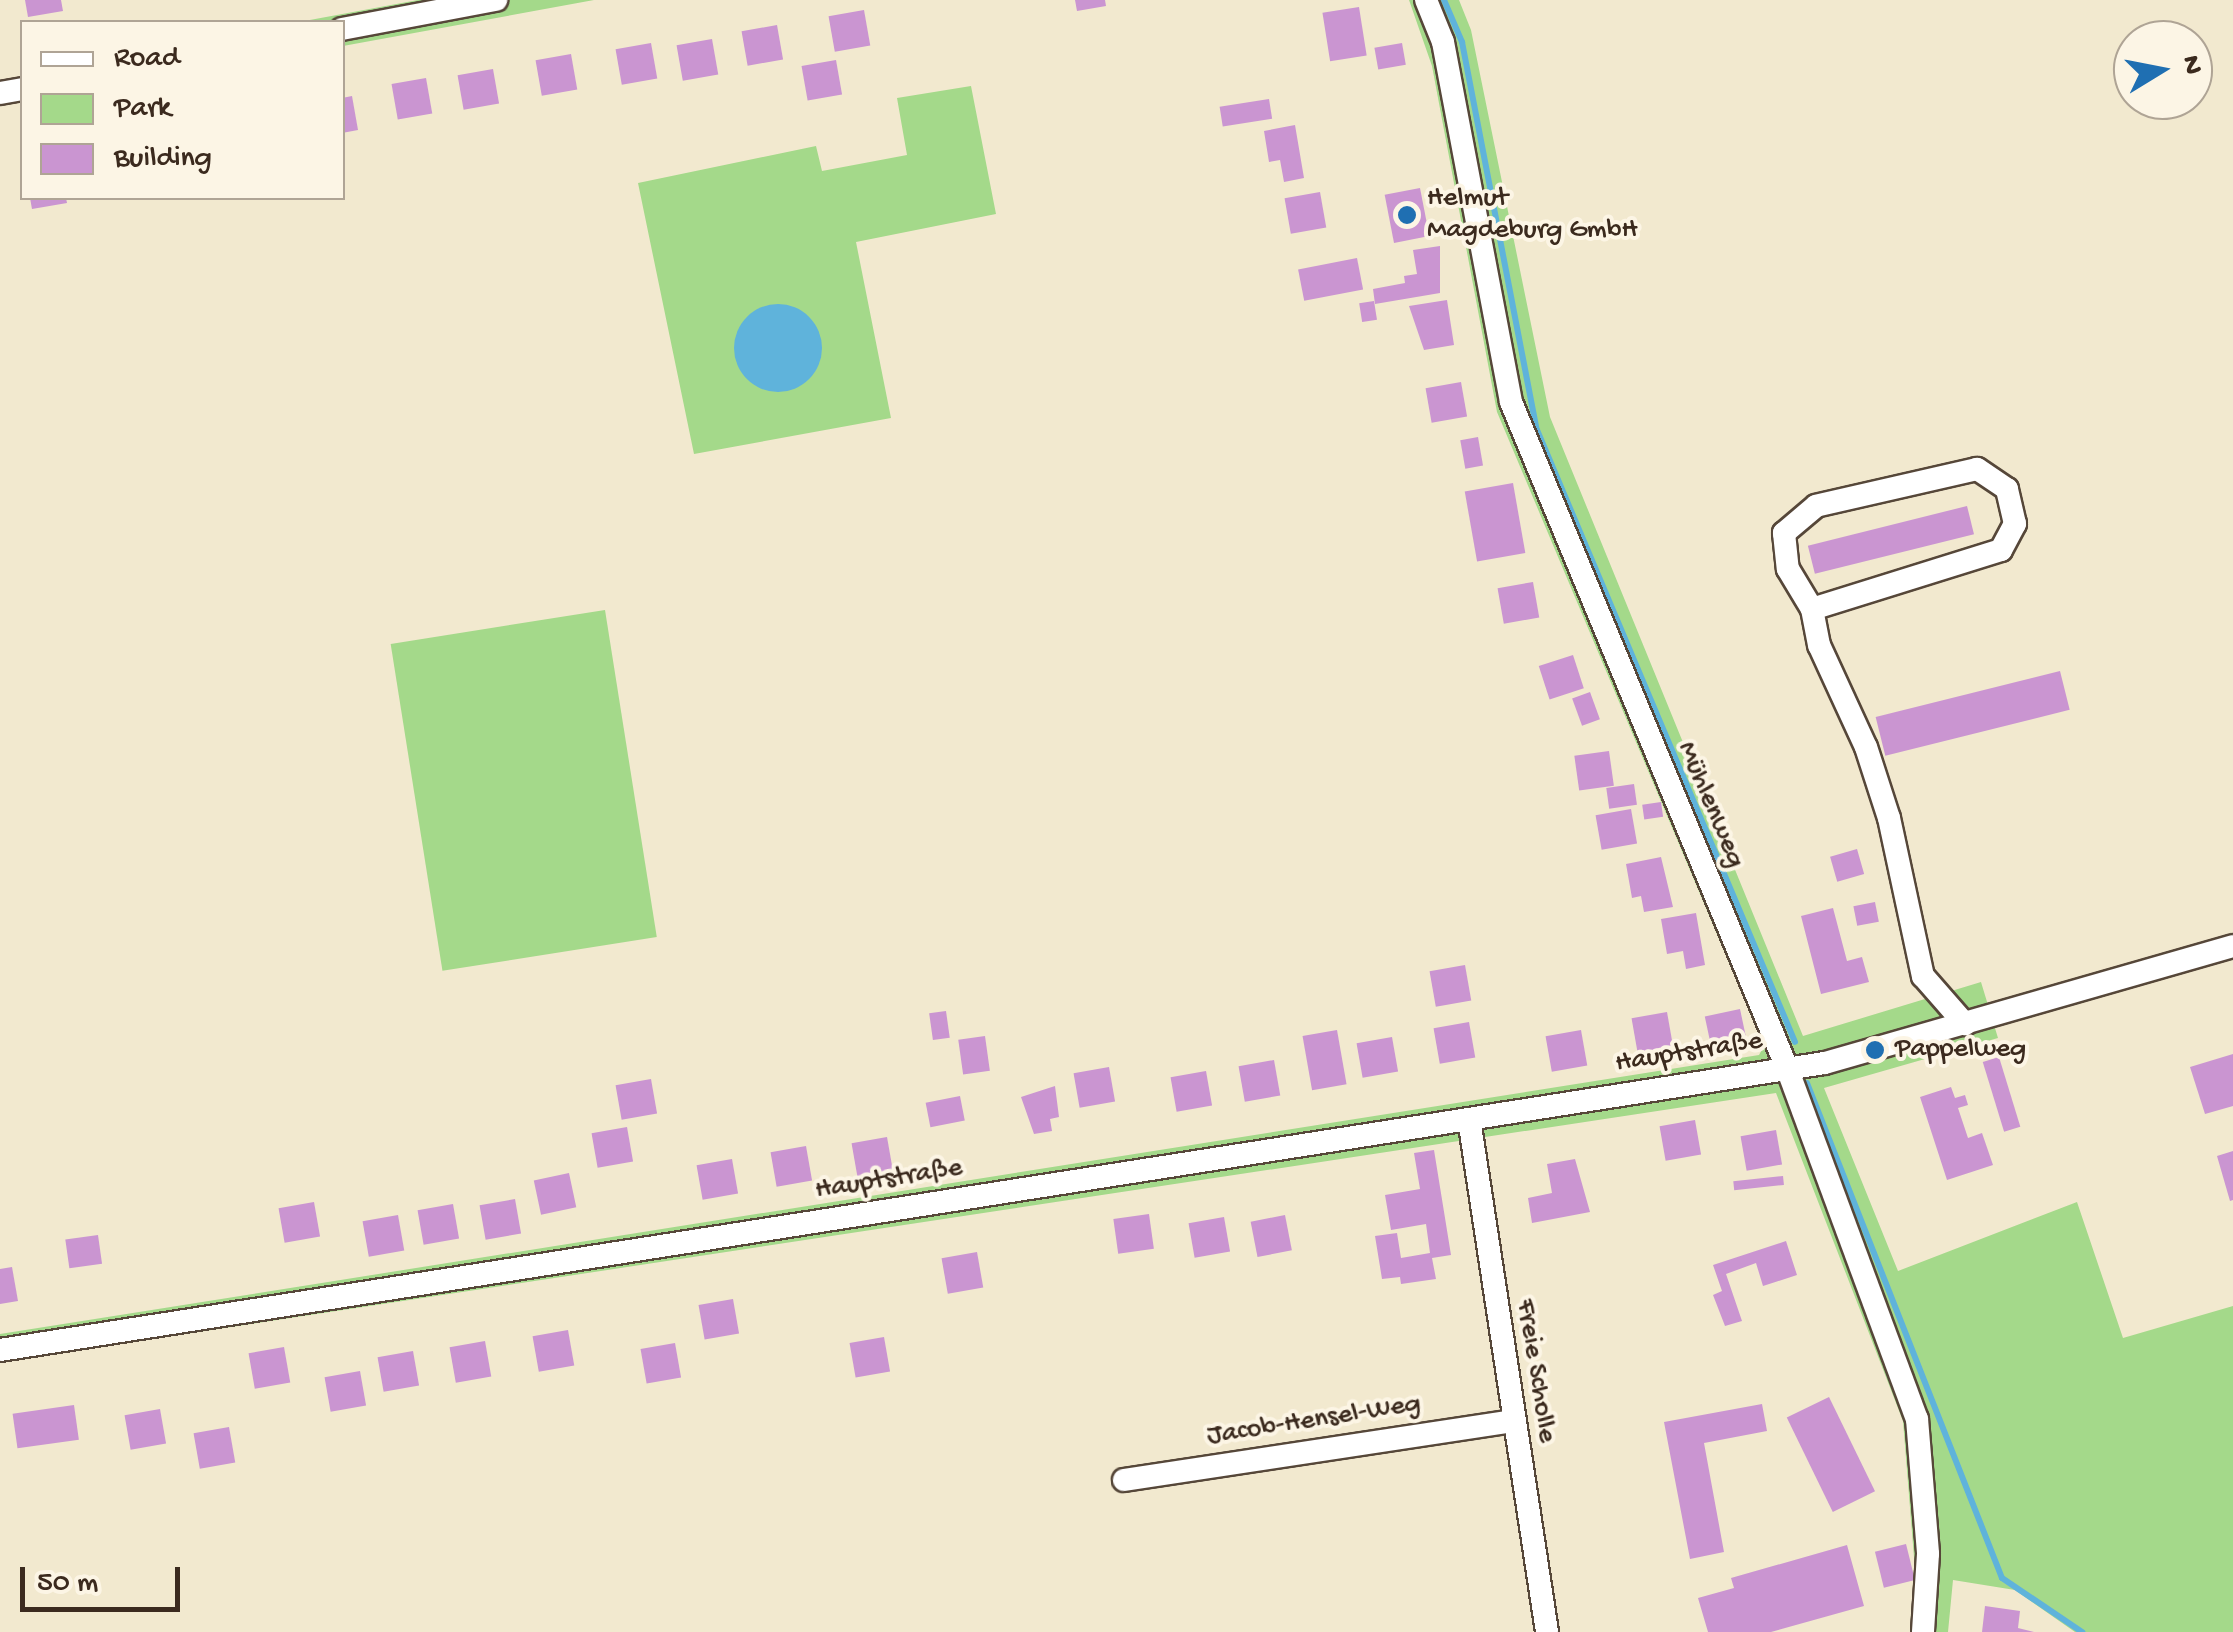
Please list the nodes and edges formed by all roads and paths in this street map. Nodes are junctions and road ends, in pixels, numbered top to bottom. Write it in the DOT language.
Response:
graph roads {
  1 [pos="496,0"];
  2 [pos="1426,0"];
  3 [pos="345,28"];
  4 [pos="1812,609"];
  5 [pos="2233,946"];
  6 [pos="1965,1024"];
  7 [pos="1788,1068"];
  8 [pos="1469,1119"];
  9 [pos="0,1350"];
  10 [pos="1512,1421"];
  11 [pos="1124,1480"];
  12 [pos="1547,1632"];
  13 [pos="1923,1632"];
  1 -- 3 [label="street"];
  2 -- 7 [label="street, Mühlenweg"];
  4 -- 4 [label="street"];
  4 -- 6 [label="street"];
  5 -- 6 [label="street"];
  6 -- 7 [label="street"];
  7 -- 8 [label="street, Hauptstraße"];
  7 -- 13 [label="street, Mühlenweg"];
  8 -- 9 [label="street, Hauptstraße"];
  8 -- 10 [label="street, Freie Scholle"];
  10 -- 11 [label="street, Jacob-Hensel-Weg"];
  10 -- 12 [label="street, Freie Scholle"];
}
